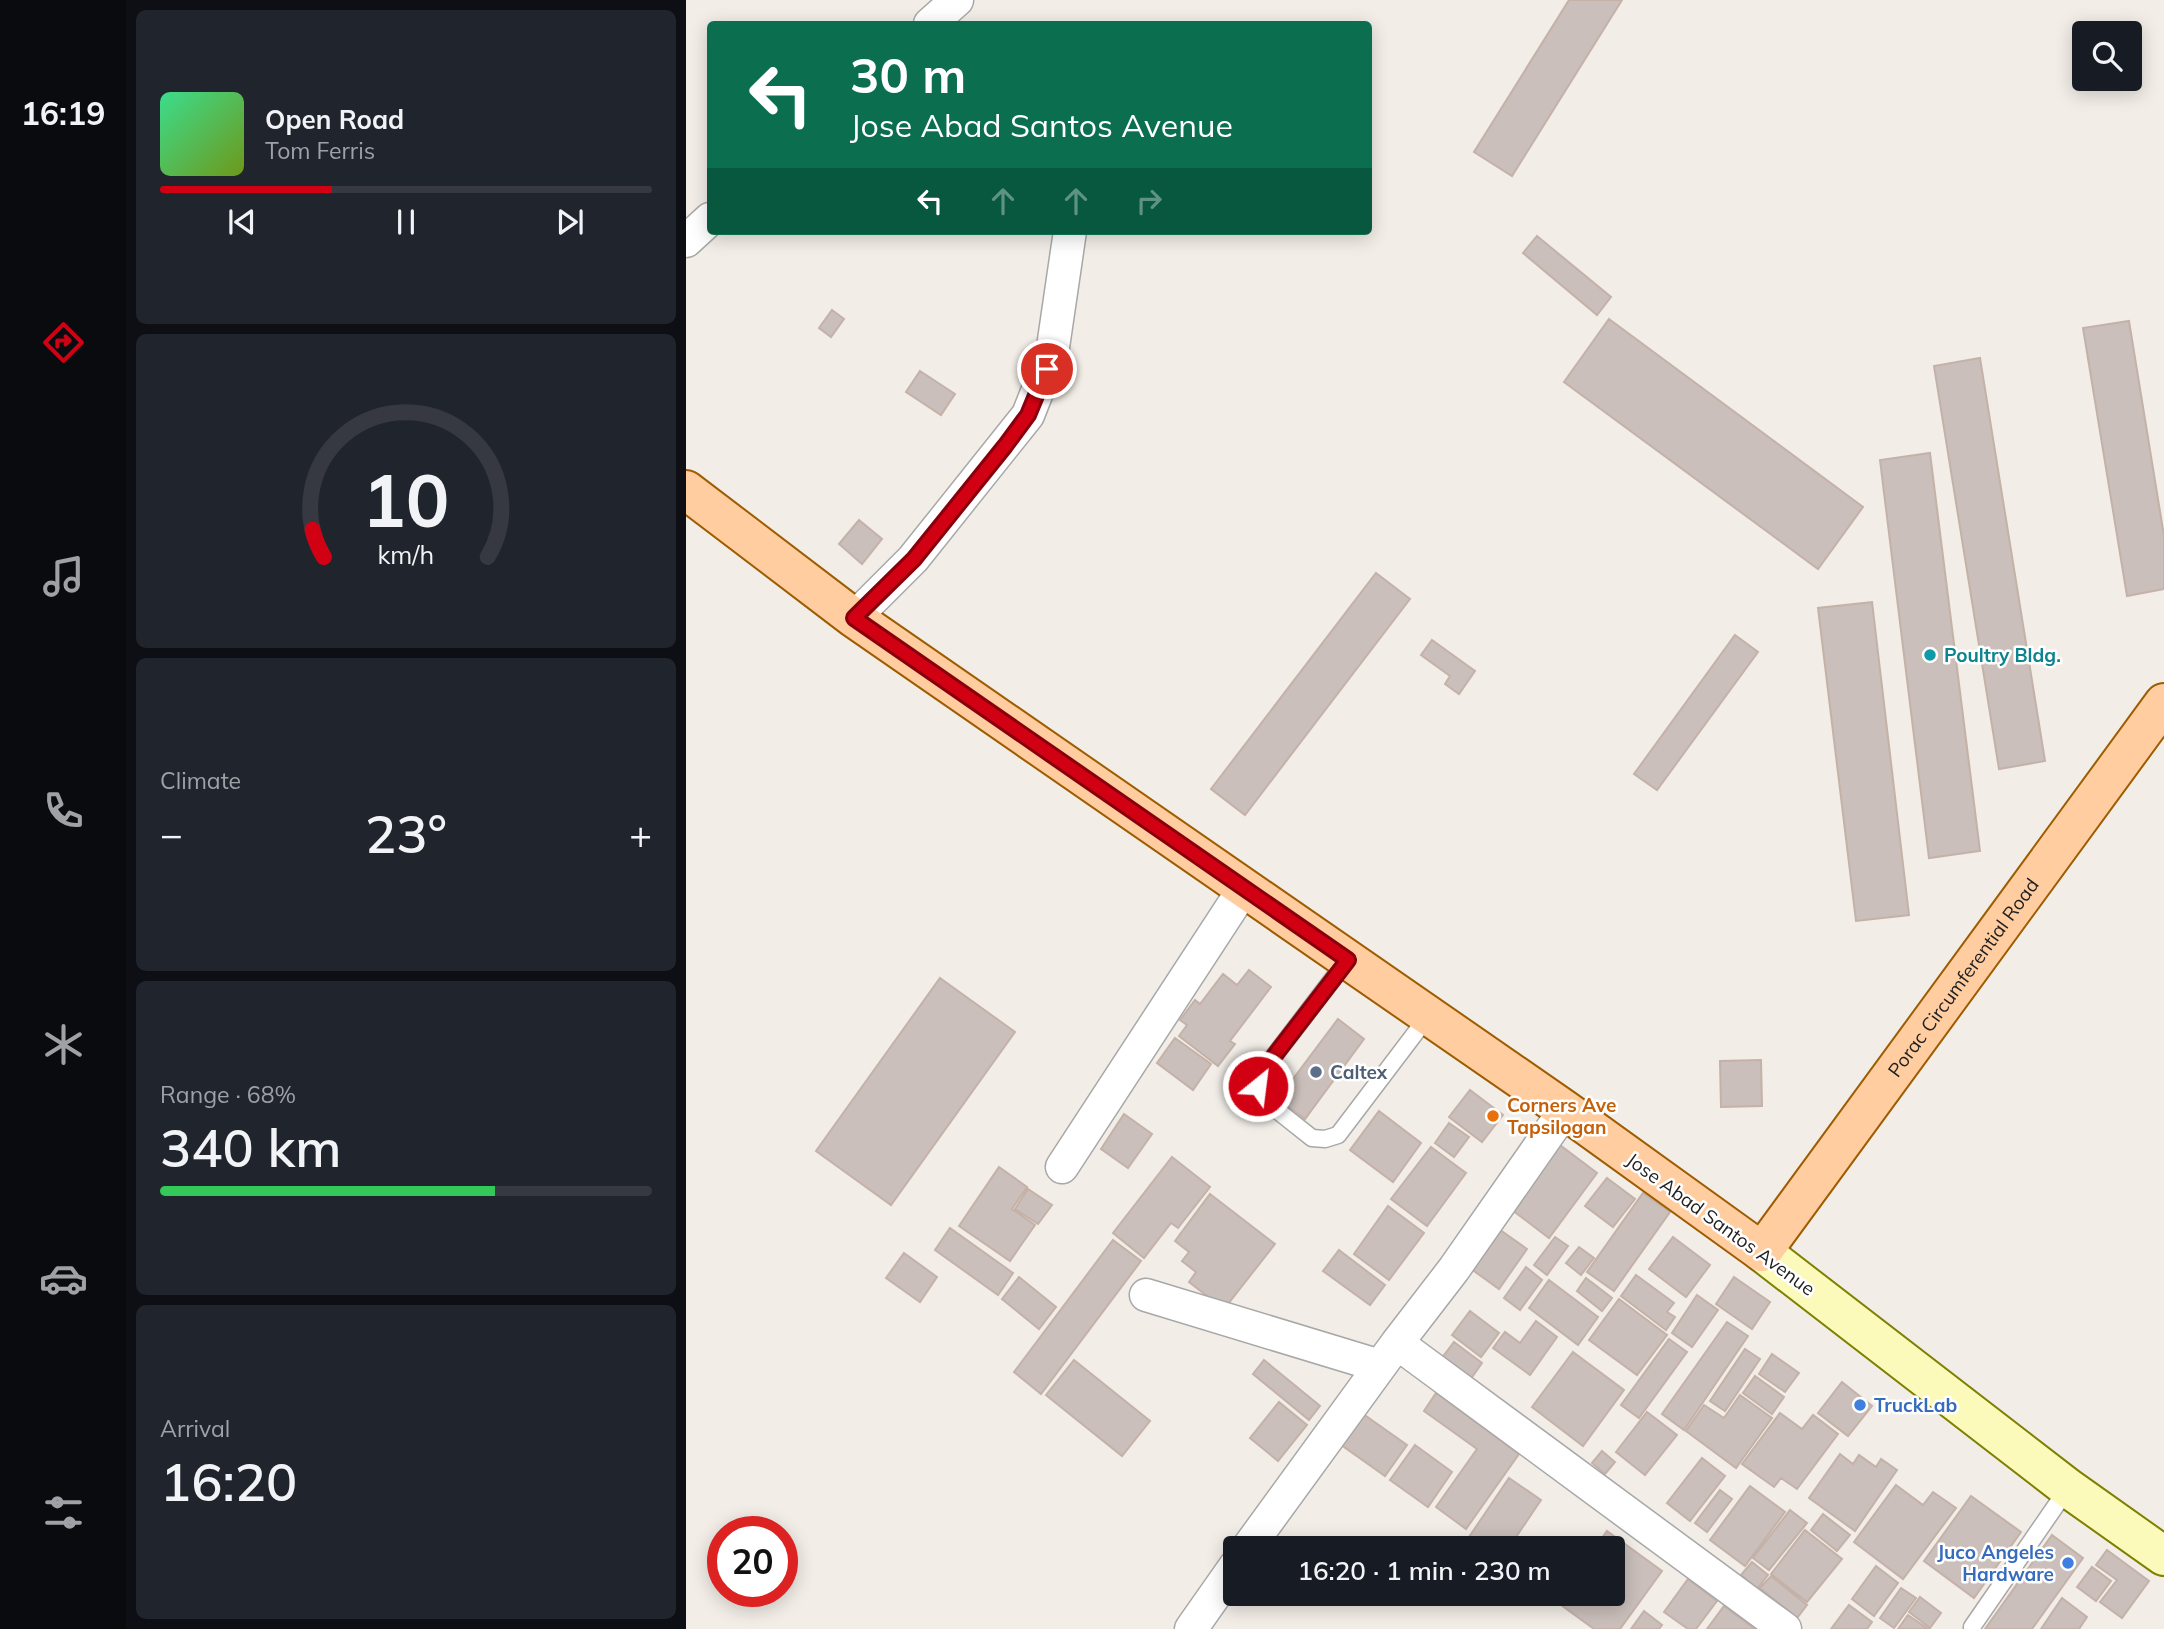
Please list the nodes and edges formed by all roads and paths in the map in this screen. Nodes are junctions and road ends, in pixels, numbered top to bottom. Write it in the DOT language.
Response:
graph roads {
  1 [pos="957,0"];
  2 [pos="933,21"];
  3 [pos="707,222"];
  4 [pos="1069,235"];
  5 [pos="686,241"];
  6 [pos="686,490"];
  7 [pos="854,618"];
  8 [pos="2164,703"];
  9 [pos="1243,890"];
  10 [pos="1348,960"];
  11 [pos="1429,1015"];
  12 [pos="1565,1110"];
  13 [pos="1062,1167"];
  14 [pos="1762,1252"];
  15 [pos="1146,1295"];
  16 [pos="1389,1354"];
  17 [pos="2068,1489"];
  18 [pos="1256,1536"];
  19 [pos="2164,1556"];
  20 [pos="1223,1583"];
  21 [pos="1972,1627"];
  22 [pos="1191,1629"];
  23 [pos="1785,1629"];
  1 -- 2 [label="street"];
  3 -- 5 [label="street"];
  4 -- 7 [label="street"];
  6 -- 7 [label="main road, Jose Abad Santos Avenue"];
  7 -- 9 [label="main road, Jose Abad Santos Avenue"];
  8 -- 14 [label="main road, Porac Circumferential Road"];
  9 -- 10 [label="main road, Jose Abad Santos Avenue"];
  9 -- 13 [label="street"];
  10 -- 11 [label="main road, Jose Abad Santos Avenue"];
  10 -- 11 [label="lane"];
  11 -- 12 [label="main road, Jose Abad Santos Avenue"];
  12 -- 14 [label="main road, Jose Abad Santos Avenue"];
  12 -- 16 [label="street"];
  14 -- 17 [label="main road, Jose Abad Santos Avenue"];
  15 -- 16 [label="street"];
  16 -- 18 [label="street"];
  16 -- 23 [label="street"];
  17 -- 19 [label="main road, Jose Abad Santos Avenue"];
  17 -- 21 [label="lane"];
  20 -- 22 [label="street"];
}
